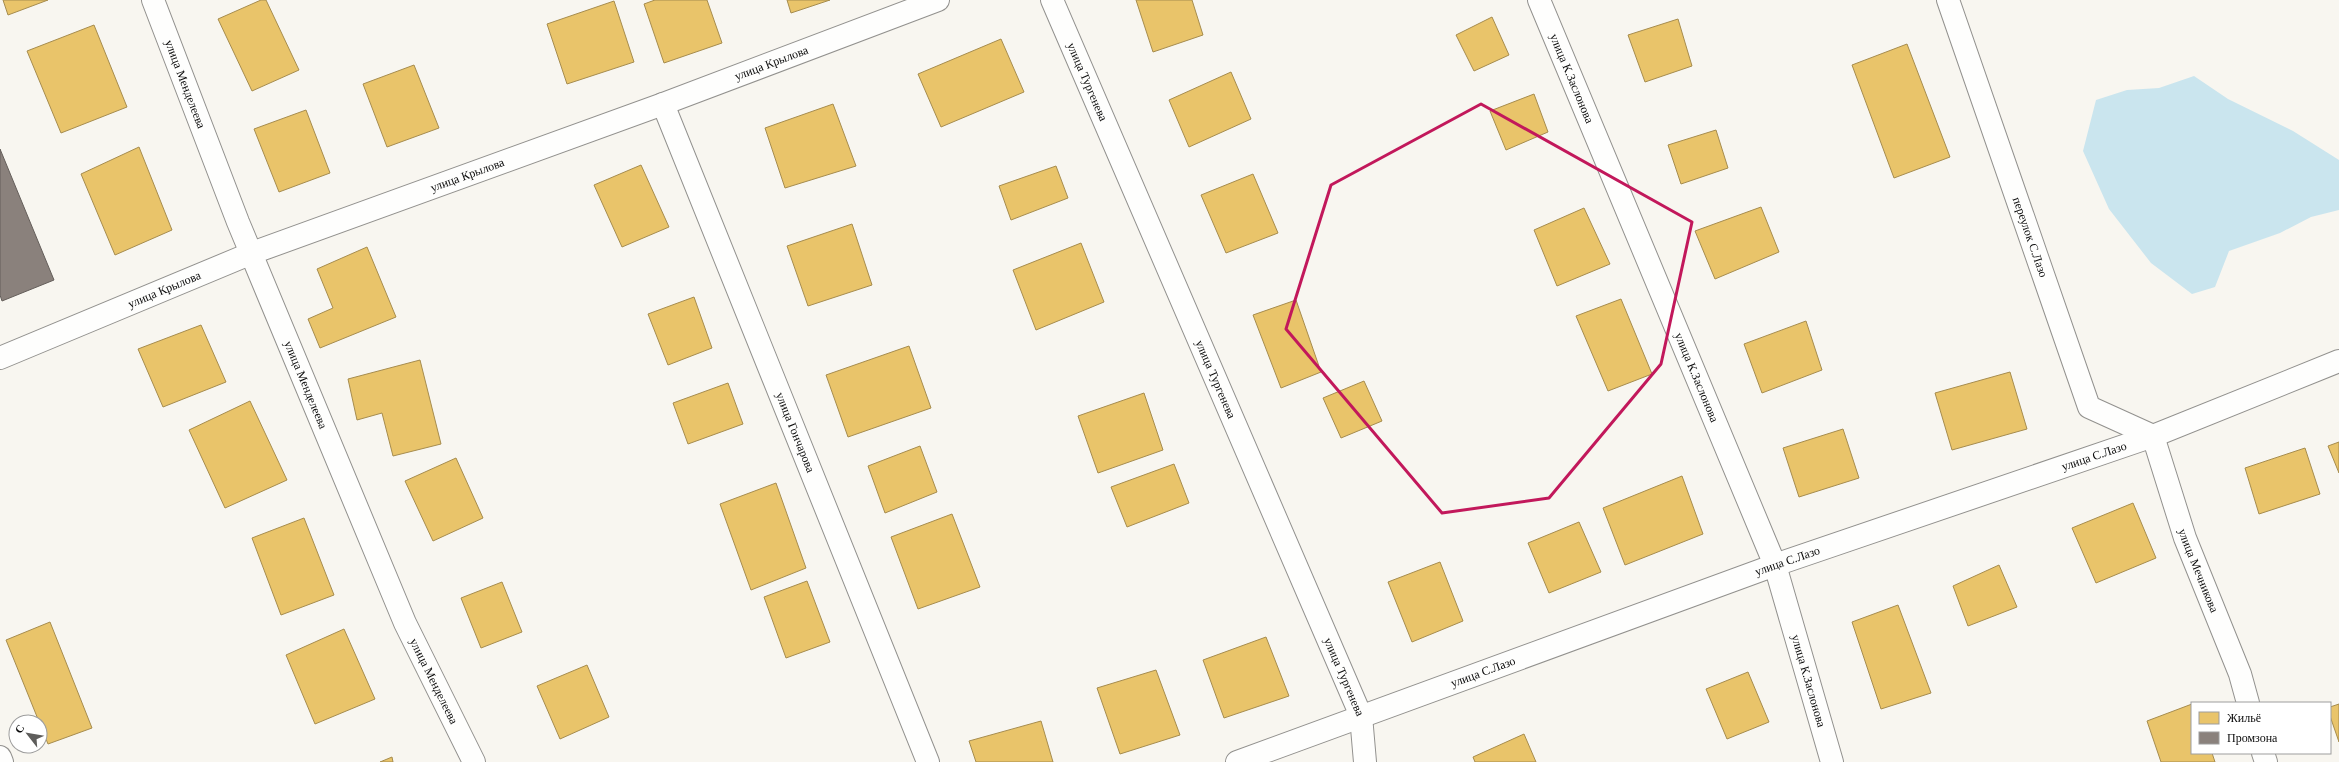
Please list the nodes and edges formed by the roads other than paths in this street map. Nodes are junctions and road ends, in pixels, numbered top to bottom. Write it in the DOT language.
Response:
graph roads {
  1 [pos="153,0"];
  2 [pos="938,0"];
  3 [pos="1052,0"];
  4 [pos="1539,0"];
  5 [pos="1948,0"];
  6 [pos="663,104"];
  7 [pos="252,253"];
  8 [pos="0,358"];
  9 [pos="2339,361"];
  10 [pos="2153,436"];
  11 [pos="1775,565"];
  12 [pos="2248,702"];
  13 [pos="1361,716"];
  14 [pos="0,757"];
  15 [pos="2,762"];
  16 [pos="474,762"];
  17 [pos="928,762"];
  18 [pos="1237,762"];
  19 [pos="1365,762"];
  20 [pos="1832,762"];
  1 -- 7 [label="street, улица Менделеева"];
  2 -- 6 [label="street, улица Крылова"];
  3 -- 13 [label="street, улица Тургенева"];
  4 -- 11 [label="street, улица К.Заслонова"];
  5 -- 10 [label="street, переулок С.Лазо"];
  6 -- 7 [label="street, улица Крылова"];
  6 -- 17 [label="street, улица Гончарова"];
  7 -- 8 [label="street, улица Крылова"];
  7 -- 16 [label="street, улица Менделеева"];
  9 -- 10 [label="street, улица С.Лазо"];
  10 -- 11 [label="street, улица С.Лазо"];
  10 -- 12 [label="street, улица Мечникова"];
  11 -- 13 [label="street, улица С.Лазо"];
  11 -- 20 [label="street, улица К.Заслонова"];
  13 -- 18 [label="street, улица С.Лазо"];
  13 -- 19 [label="street, улица Тургенева"];
  14 -- 15 [label="street"];
}
